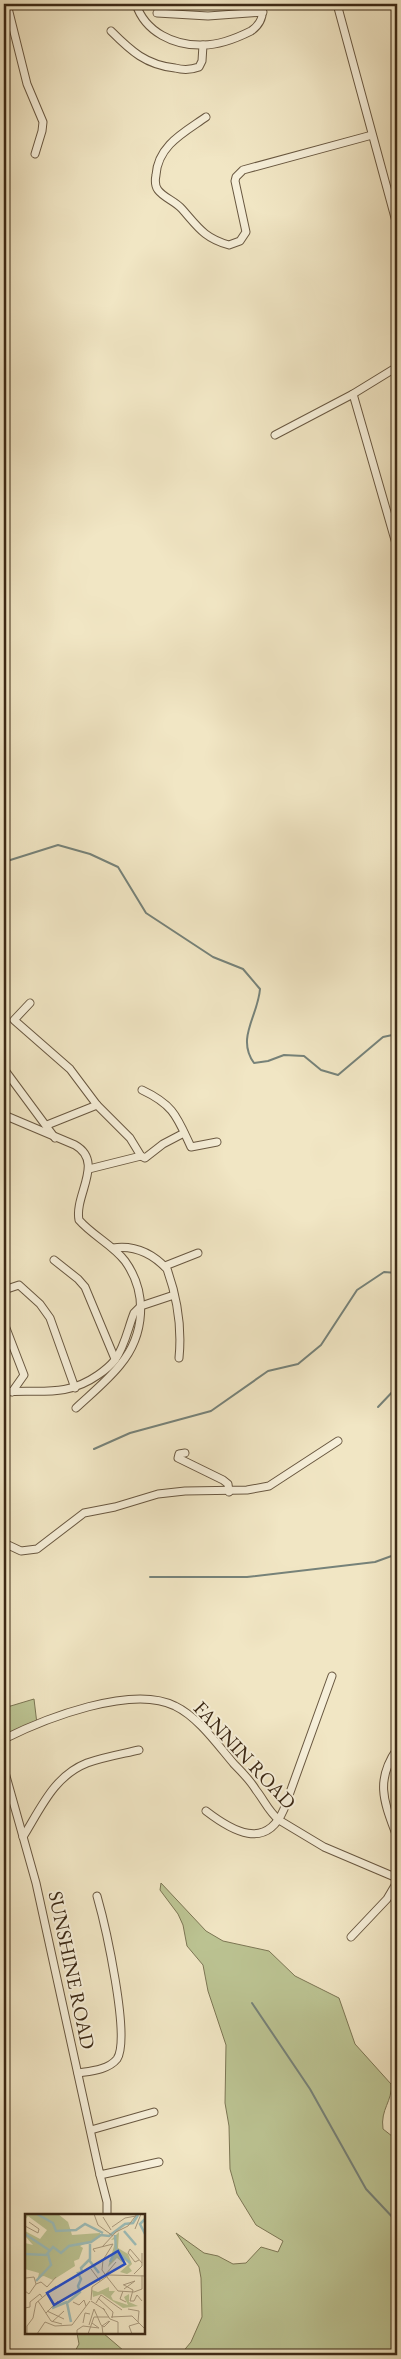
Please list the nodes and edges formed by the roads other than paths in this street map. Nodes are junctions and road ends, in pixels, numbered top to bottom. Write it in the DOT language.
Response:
graph roads {
  1 [pos="6,4"];
  2 [pos="136,4"];
  3 [pos="337,4"];
  4 [pos="262,8"];
  5 [pos="157,13"];
  6 [pos="111,31"];
  7 [pos="203,46"];
  8 [pos="206,117"];
  9 [pos="372,135"];
  10 [pos="35,154"];
  11 [pos="397,225"];
  12 [pos="397,367"];
  13 [pos="353,394"];
  14 [pos="275,435"];
  15 [pos="397,547"];
  16 [pos="30,1003"];
  17 [pos="4,1069"];
  18 [pos="142,1090"];
  19 [pos="97,1105"];
  20 [pos="4,1115"];
  21 [pos="47,1125"];
  22 [pos="184,1133"];
  23 [pos="56,1138"];
  24 [pos="217,1142"];
  25 [pos="143,1157"];
  26 [pos="89,1169"];
  27 [pos="113,1248"];
  28 [pos="198,1253"];
  29 [pos="54,1260"];
  30 [pos="165,1266"];
  31 [pos="4,1290"];
  32 [pos="174,1296"];
  33 [pos="141,1306"];
  34 [pos="4,1323"];
  35 [pos="179,1358"];
  36 [pos="115,1359"];
  37 [pos="75,1388"];
  38 [pos="8,1392"];
  39 [pos="76,1408"];
  40 [pos="338,1441"];
  41 [pos="184,1453"];
  42 [pos="229,1492"];
  43 [pos="4,1543"];
  44 [pos="332,1676"];
  45 [pos="4,1739"];
  46 [pos="397,1749"];
  47 [pos="140,1750"];
  48 [pos="4,1769"];
  49 [pos="206,1811"];
  50 [pos="279,1820"];
  51 [pos="24,1837"];
  52 [pos="397,1838"];
  53 [pos="397,1880"];
  54 [pos="97,1896"];
  55 [pos="351,1937"];
  56 [pos="397,2000"];
  57 [pos="397,2023"];
  58 [pos="78,2073"];
  59 [pos="154,2112"];
  60 [pos="92,2130"];
  61 [pos="159,2162"];
  62 [pos="103,2174"];
  63 [pos="107,2214"];
  1 -- 10 [label="street"];
  2 -- 7 [label="street"];
  3 -- 9 [label="street"];
  4 -- 5 [label="street"];
  4 -- 7 [label="street"];
  6 -- 7 [label="street"];
  8 -- 9 [label="street"];
  9 -- 11 [label="street"];
  12 -- 13 [label="street"];
  13 -- 14 [label="street"];
  13 -- 15 [label="street"];
  16 -- 19 [label="street"];
  17 -- 21 [label="street"];
  18 -- 22 [label="street"];
  19 -- 21 [label="street"];
  19 -- 25 [label="street"];
  20 -- 23 [label="street"];
  21 -- 23 [label="street"];
  22 -- 24 [label="street"];
  22 -- 25 [label="street"];
  23 -- 26 [label="street"];
  25 -- 26 [label="street"];
  26 -- 27 [label="street"];
  27 -- 30 [label="street"];
  27 -- 33 [label="street"];
  28 -- 30 [label="street"];
  29 -- 36 [label="street"];
  30 -- 32 [label="street"];
  31 -- 37 [label="street"];
  32 -- 33 [label="street"];
  32 -- 35 [label="street"];
  33 -- 36 [label="street"];
  33 -- 39 [label="street"];
  34 -- 38 [label="street"];
  36 -- 37 [label="street"];
  37 -- 38 [label="street"];
  40 -- 42 [label="street"];
  41 -- 42 [label="street"];
  42 -- 43 [label="street"];
  44 -- 50 [label="street"];
  45 -- 50 [label="street, FANNIN ROAD"];
  46 -- 52 [label="street"];
  47 -- 51 [label="street"];
  48 -- 51 [label="street, SUNSHINE ROAD"];
  49 -- 50 [label="street"];
  50 -- 53 [label="street, FANNIN ROAD"];
  51 -- 58 [label="street, SUNSHINE ROAD"];
  53 -- 55 [label="street"];
  54 -- 58 [label="street"];
  56 -- 57 [label="street"];
  58 -- 60 [label="street, SUNSHINE ROAD"];
  59 -- 60 [label="street"];
  60 -- 62 [label="street, SUNSHINE ROAD"];
  61 -- 62 [label="street"];
  62 -- 63 [label="street, SUNSHINE ROAD"];
}
